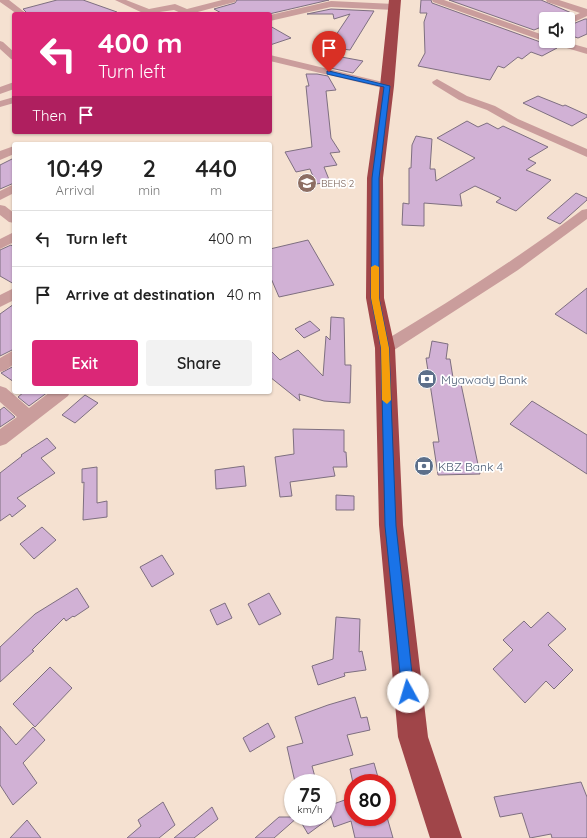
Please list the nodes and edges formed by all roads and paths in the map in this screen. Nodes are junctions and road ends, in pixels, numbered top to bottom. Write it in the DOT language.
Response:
graph roads {
  1 [pos="3,0"];
  2 [pos="119,0"];
  3 [pos="232,0"];
  4 [pos="436,0"];
  5 [pos="550,0"];
  6 [pos="467,2"];
  7 [pos="394,4"];
  8 [pos="452,6"];
  9 [pos="20,12"];
  10 [pos="148,12"];
  11 [pos="148,12"];
  12 [pos="186,12"];
  13 [pos="191,12"];
  14 [pos="587,13"];
  15 [pos="272,18"];
  16 [pos="575,19"];
  17 [pos="539,35"];
  18 [pos="535,36"];
  19 [pos="539,37"];
  20 [pos="0,44"];
  21 [pos="575,48"];
  22 [pos="587,51"];
  23 [pos="7,54"];
  24 [pos="272,58"];
  25 [pos="437,82"];
  26 [pos="12,86"];
  27 [pos="387,86"];
  28 [pos="0,91"];
  29 [pos="12,101"];
  30 [pos="0,104"];
  31 [pos="12,150"];
  32 [pos="587,153"];
  33 [pos="0,156"];
  34 [pos="12,189"];
  35 [pos="0,196"];
  36 [pos="0,209"];
  37 [pos="587,213"];
  38 [pos="12,218"];
  39 [pos="12,237"];
  40 [pos="0,245"];
  41 [pos="12,294"];
  42 [pos="0,302"];
  43 [pos="385,348"];
  44 [pos="12,357"];
  45 [pos="0,366"];
  46 [pos="0,392"];
  47 [pos="59,394"];
  48 [pos="28,417"];
  49 [pos="0,439"];
  50 [pos="446,838"];
  1 -- 9 [label="street"];
  2 -- 10 [label="street"];
  3 -- 13 [label="street"];
  4 -- 8 [label="street"];
  5 -- 14 [label="street"];
  6 -- 8 [label="street"];
  7 -- 15 [label="street"];
  7 -- 27 [label="highway"];
  8 -- 18 [label="street"];
  11 -- 12 [label="street"];
  14 -- 16 [label="street"];
  17 -- 18 [label="street"];
  18 -- 19 [label="street"];
  20 -- 23 [label="street"];
  21 -- 22 [label="street"];
  24 -- 27 [label="street"];
  25 -- 32 [label="street"];
  26 -- 28 [label="street"];
  27 -- 43 [label="highway"];
  29 -- 30 [label="street"];
  31 -- 33 [label="street"];
  34 -- 35 [label="street"];
  36 -- 38 [label="street"];
  37 -- 43 [label="street"];
  39 -- 40 [label="street"];
  41 -- 42 [label="street"];
  43 -- 50 [label="highway"];
  44 -- 45 [label="street"];
  46 -- 48 [label="street"];
  47 -- 48 [label="street"];
  48 -- 49 [label="street"];
}
